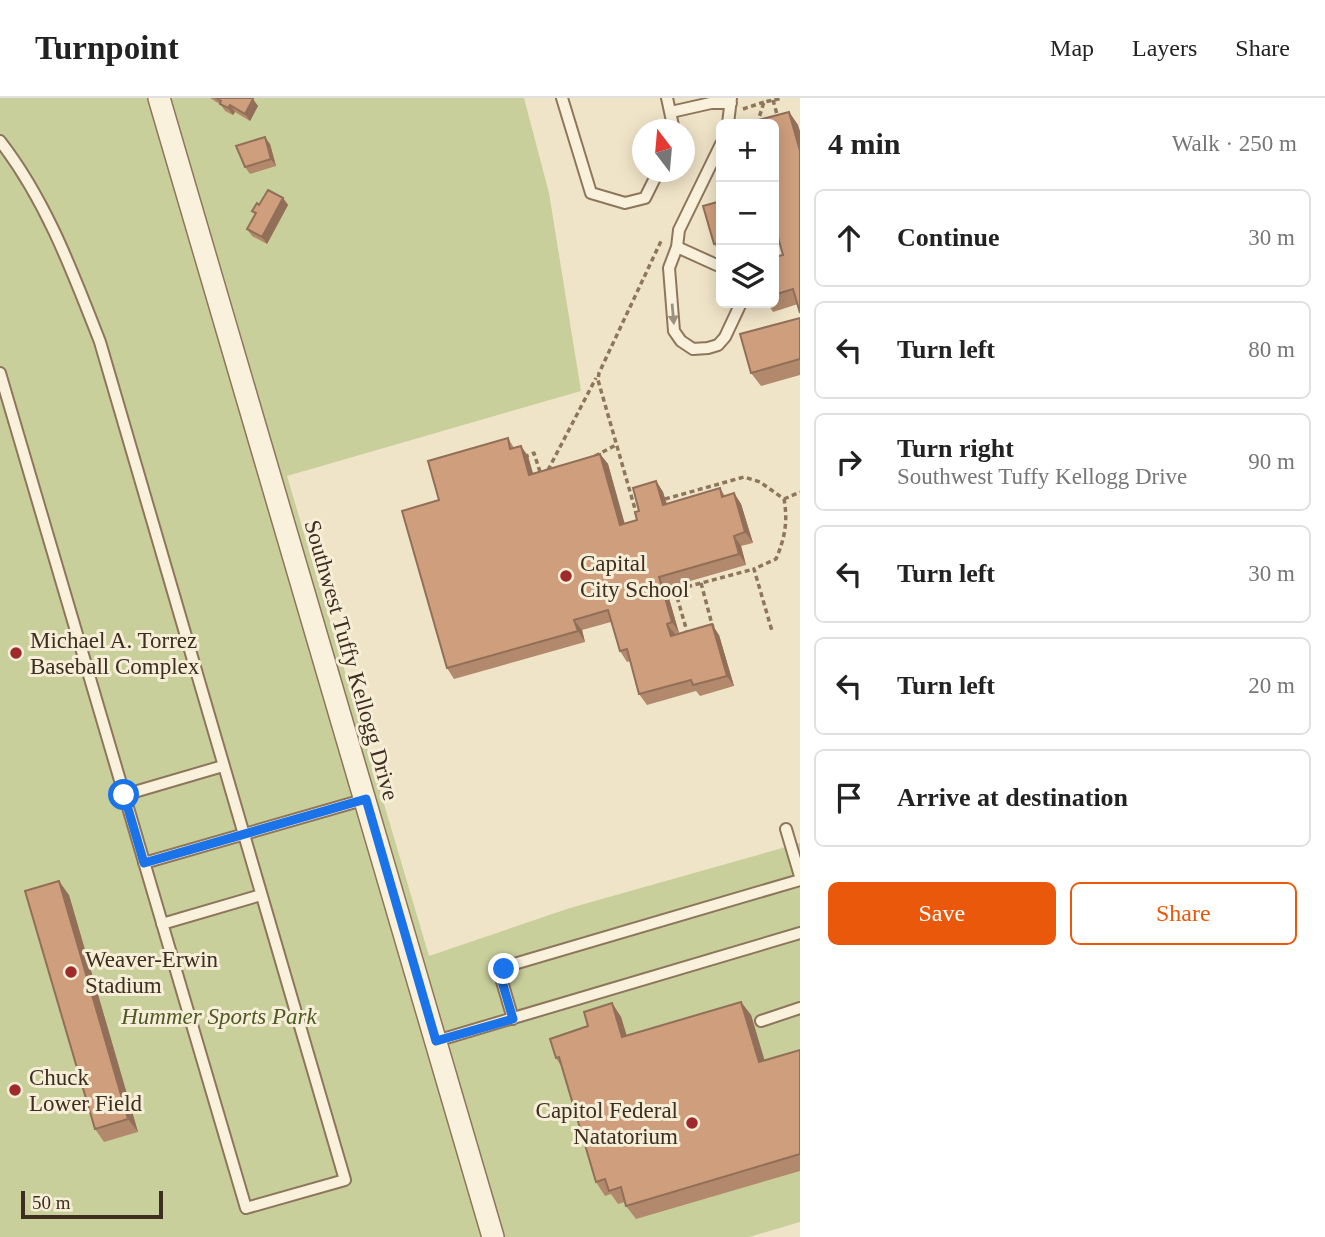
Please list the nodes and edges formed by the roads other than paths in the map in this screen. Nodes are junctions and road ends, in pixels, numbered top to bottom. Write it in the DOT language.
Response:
graph roads {
  1 [pos="159,98"];
  2 [pos="562,98"];
  3 [pos="667,98"];
  4 [pos="731,100"];
  5 [pos="671,113"];
  6 [pos="672,119"];
  7 [pos="729,119"];
  8 [pos="2,146"];
  9 [pos="716,154"];
  10 [pos="653,182"];
  11 [pos="677,247"];
  12 [pos="716,265"];
  13 [pos="738,308"];
  14 [pos="0,373"];
  15 [pos="223,766"];
  16 [pos="124,795"];
  17 [pos="366,799"];
  18 [pos="786,829"];
  19 [pos="243,834"];
  20 [pos="144,863"];
  21 [pos="800,878"];
  22 [pos="261,895"];
  23 [pos="162,924"];
  24 [pos="800,933"];
  25 [pos="800,1008"];
  26 [pos="513,1019"];
  27 [pos="761,1021"];
  28 [pos="436,1041"];
  29 [pos="493,1237"];
  1 -- 17 [label="street, Southwest Tuffy Kellogg Drive"];
  2 -- 10 [label="lane"];
  3 -- 5 [label="lane"];
  4 -- 5 [label="lane"];
  4 -- 7 [label="lane"];
  5 -- 6 [label="lane"];
  8 -- 15 [label="lane"];
  9 -- 11 [label="lane"];
  11 -- 12 [label="lane"];
  11 -- 13 [label="lane, one-way"];
  14 -- 16 [label="lane"];
  15 -- 16 [label="lane"];
  15 -- 19 [label="lane"];
  16 -- 20 [label="lane"];
  17 -- 19 [label="lane"];
  17 -- 28 [label="street, Southwest Tuffy Kellogg Drive"];
  18 -- 21 [label="lane"];
  19 -- 20 [label="lane"];
  19 -- 22 [label="lane"];
  20 -- 23 [label="lane"];
  21 -- 26 [label="lane"];
  22 -- 23 [label="lane"];
  22 -- 23 [label="lane"];
  24 -- 26 [label="lane"];
  25 -- 27 [label="lane"];
  26 -- 28 [label="lane"];
  28 -- 29 [label="street, Southwest Tuffy Kellogg Drive"];
}
